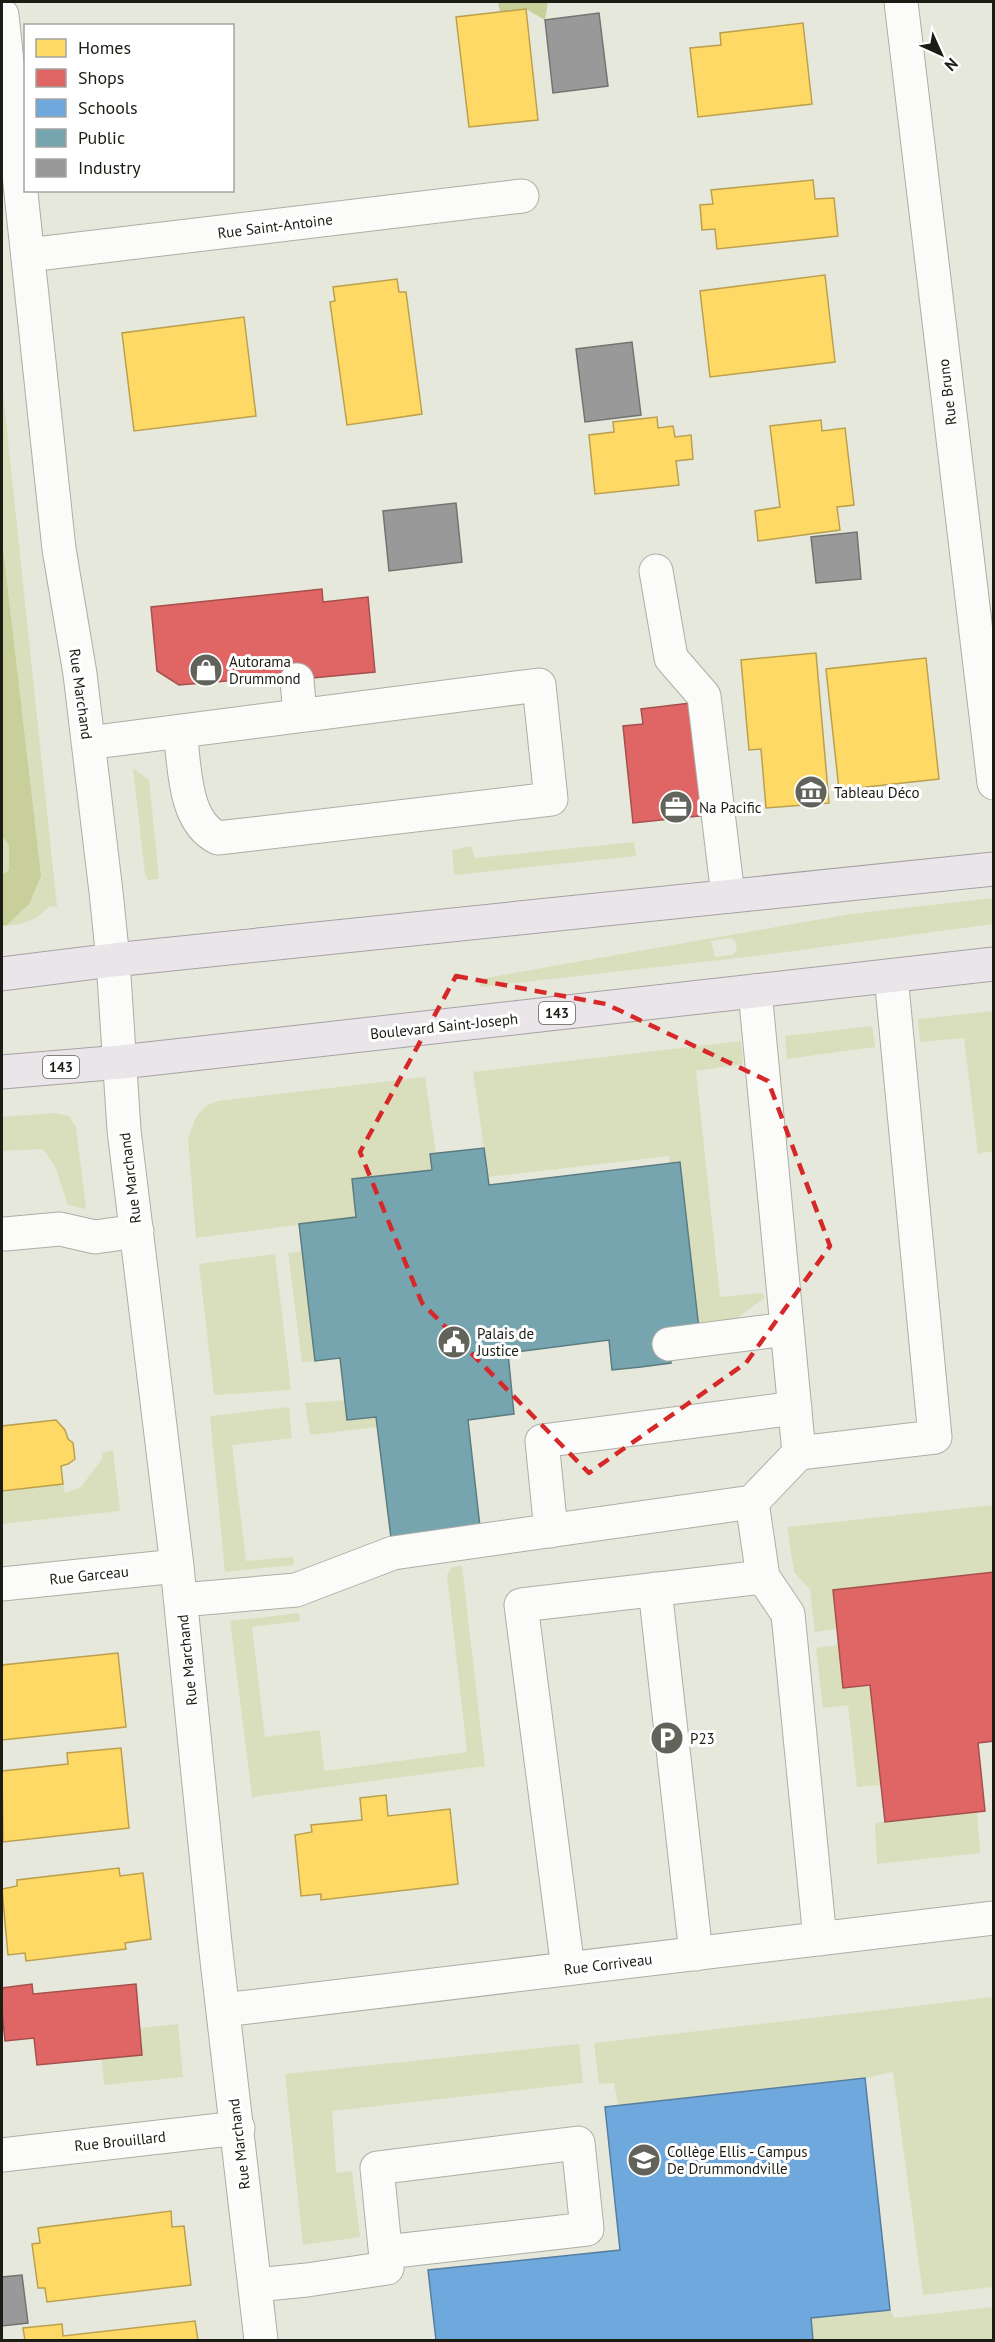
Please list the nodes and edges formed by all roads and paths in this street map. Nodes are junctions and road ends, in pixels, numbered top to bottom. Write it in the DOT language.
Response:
graph roads {
  1 [pos="901,2"];
  2 [pos="2,15"];
  3 [pos="522,196"];
  4 [pos="28,255"];
  5 [pos="656,571"];
  6 [pos="985,641"];
  7 [pos="297,680"];
  8 [pos="300,715"];
  9 [pos="180,732"];
  10 [pos="88,743"];
  11 [pos="993,783"];
  12 [pos="993,869"];
  13 [pos="728,896"];
  14 [pos="113,960"];
  15 [pos="993,964"];
  16 [pos="2,974"];
  17 [pos="891,976"];
  18 [pos="755,991"];
  19 [pos="121,1062"];
  20 [pos="2,1072"];
  21 [pos="137,1231"];
  22 [pos="5,1234"];
  23 [pos="787,1329"];
  24 [pos="669,1344"];
  25 [pos="795,1408"];
  26 [pos="799,1453"];
  27 [pos="752,1502"];
  28 [pos="551,1531"];
  29 [pos="177,1566"];
  30 [pos="763,1577"];
  31 [pos="2,1584"];
  32 [pos="655,1589"];
  33 [pos="181,1600"];
  34 [pos="993,1918"];
  35 [pos="820,1939"];
  36 [pos="696,1954"];
  37 [pos="568,1969"];
  38 [pos="223,2010"];
  39 [pos="238,2128"];
  40 [pos="2,2155"];
  41 [pos="386,2252"];
  42 [pos="255,2285"];
  43 [pos="261,2340"];
  1 -- 6 [label="street, Rue Bruno"];
  2 -- 4 [label="street, Rue Marchand"];
  3 -- 4 [label="street, Rue Saint-Antoine"];
  4 -- 10 [label="street, Rue Marchand"];
  5 -- 13 [label="street"];
  6 -- 11 [label="street, Rue Bruno"];
  7 -- 8 [label="street"];
  8 -- 9 [label="street"];
  8 -- 9 [label="street"];
  9 -- 10 [label="street"];
  10 -- 14 [label="street, Rue Marchand"];
  12 -- 13 [label="main road"];
  13 -- 14 [label="main road"];
  14 -- 16 [label="main road"];
  14 -- 19 [label="street, Rue Marchand"];
  15 -- 17 [label="main road, Boulevard Saint-Joseph / 143"];
  17 -- 18 [label="main road, Boulevard Saint-Joseph / 143"];
  17 -- 26 [label="street"];
  18 -- 19 [label="main road, Boulevard Saint-Joseph / 143"];
  18 -- 23 [label="street"];
  19 -- 20 [label="main road, Boulevard Saint-Joseph / 143"];
  19 -- 21 [label="street, Rue Marchand"];
  21 -- 22 [label="street"];
  21 -- 29 [label="street, Rue Marchand"];
  23 -- 24 [label="street"];
  23 -- 25 [label="street"];
  25 -- 26 [label="street"];
  25 -- 28 [label="street"];
  26 -- 27 [label="street"];
  27 -- 28 [label="street"];
  27 -- 30 [label="street"];
  28 -- 33 [label="street"];
  29 -- 31 [label="street, Rue Garceau"];
  29 -- 33 [label="street, Rue Marchand"];
  30 -- 32 [label="street"];
  30 -- 35 [label="street"];
  32 -- 36 [label="street"];
  32 -- 37 [label="street"];
  33 -- 38 [label="street, Rue Marchand"];
  34 -- 35 [label="street, Rue Corriveau"];
  35 -- 36 [label="street, Rue Corriveau"];
  36 -- 37 [label="street, Rue Corriveau"];
  37 -- 38 [label="street, Rue Corriveau"];
  38 -- 39 [label="street, Rue Marchand"];
  39 -- 40 [label="street, Rue Brouillard"];
  39 -- 42 [label="street, Rue Marchand"];
  41 -- 41 [label="street"];
  41 -- 42 [label="street"];
  42 -- 43 [label="street, Rue Marchand"];
}
